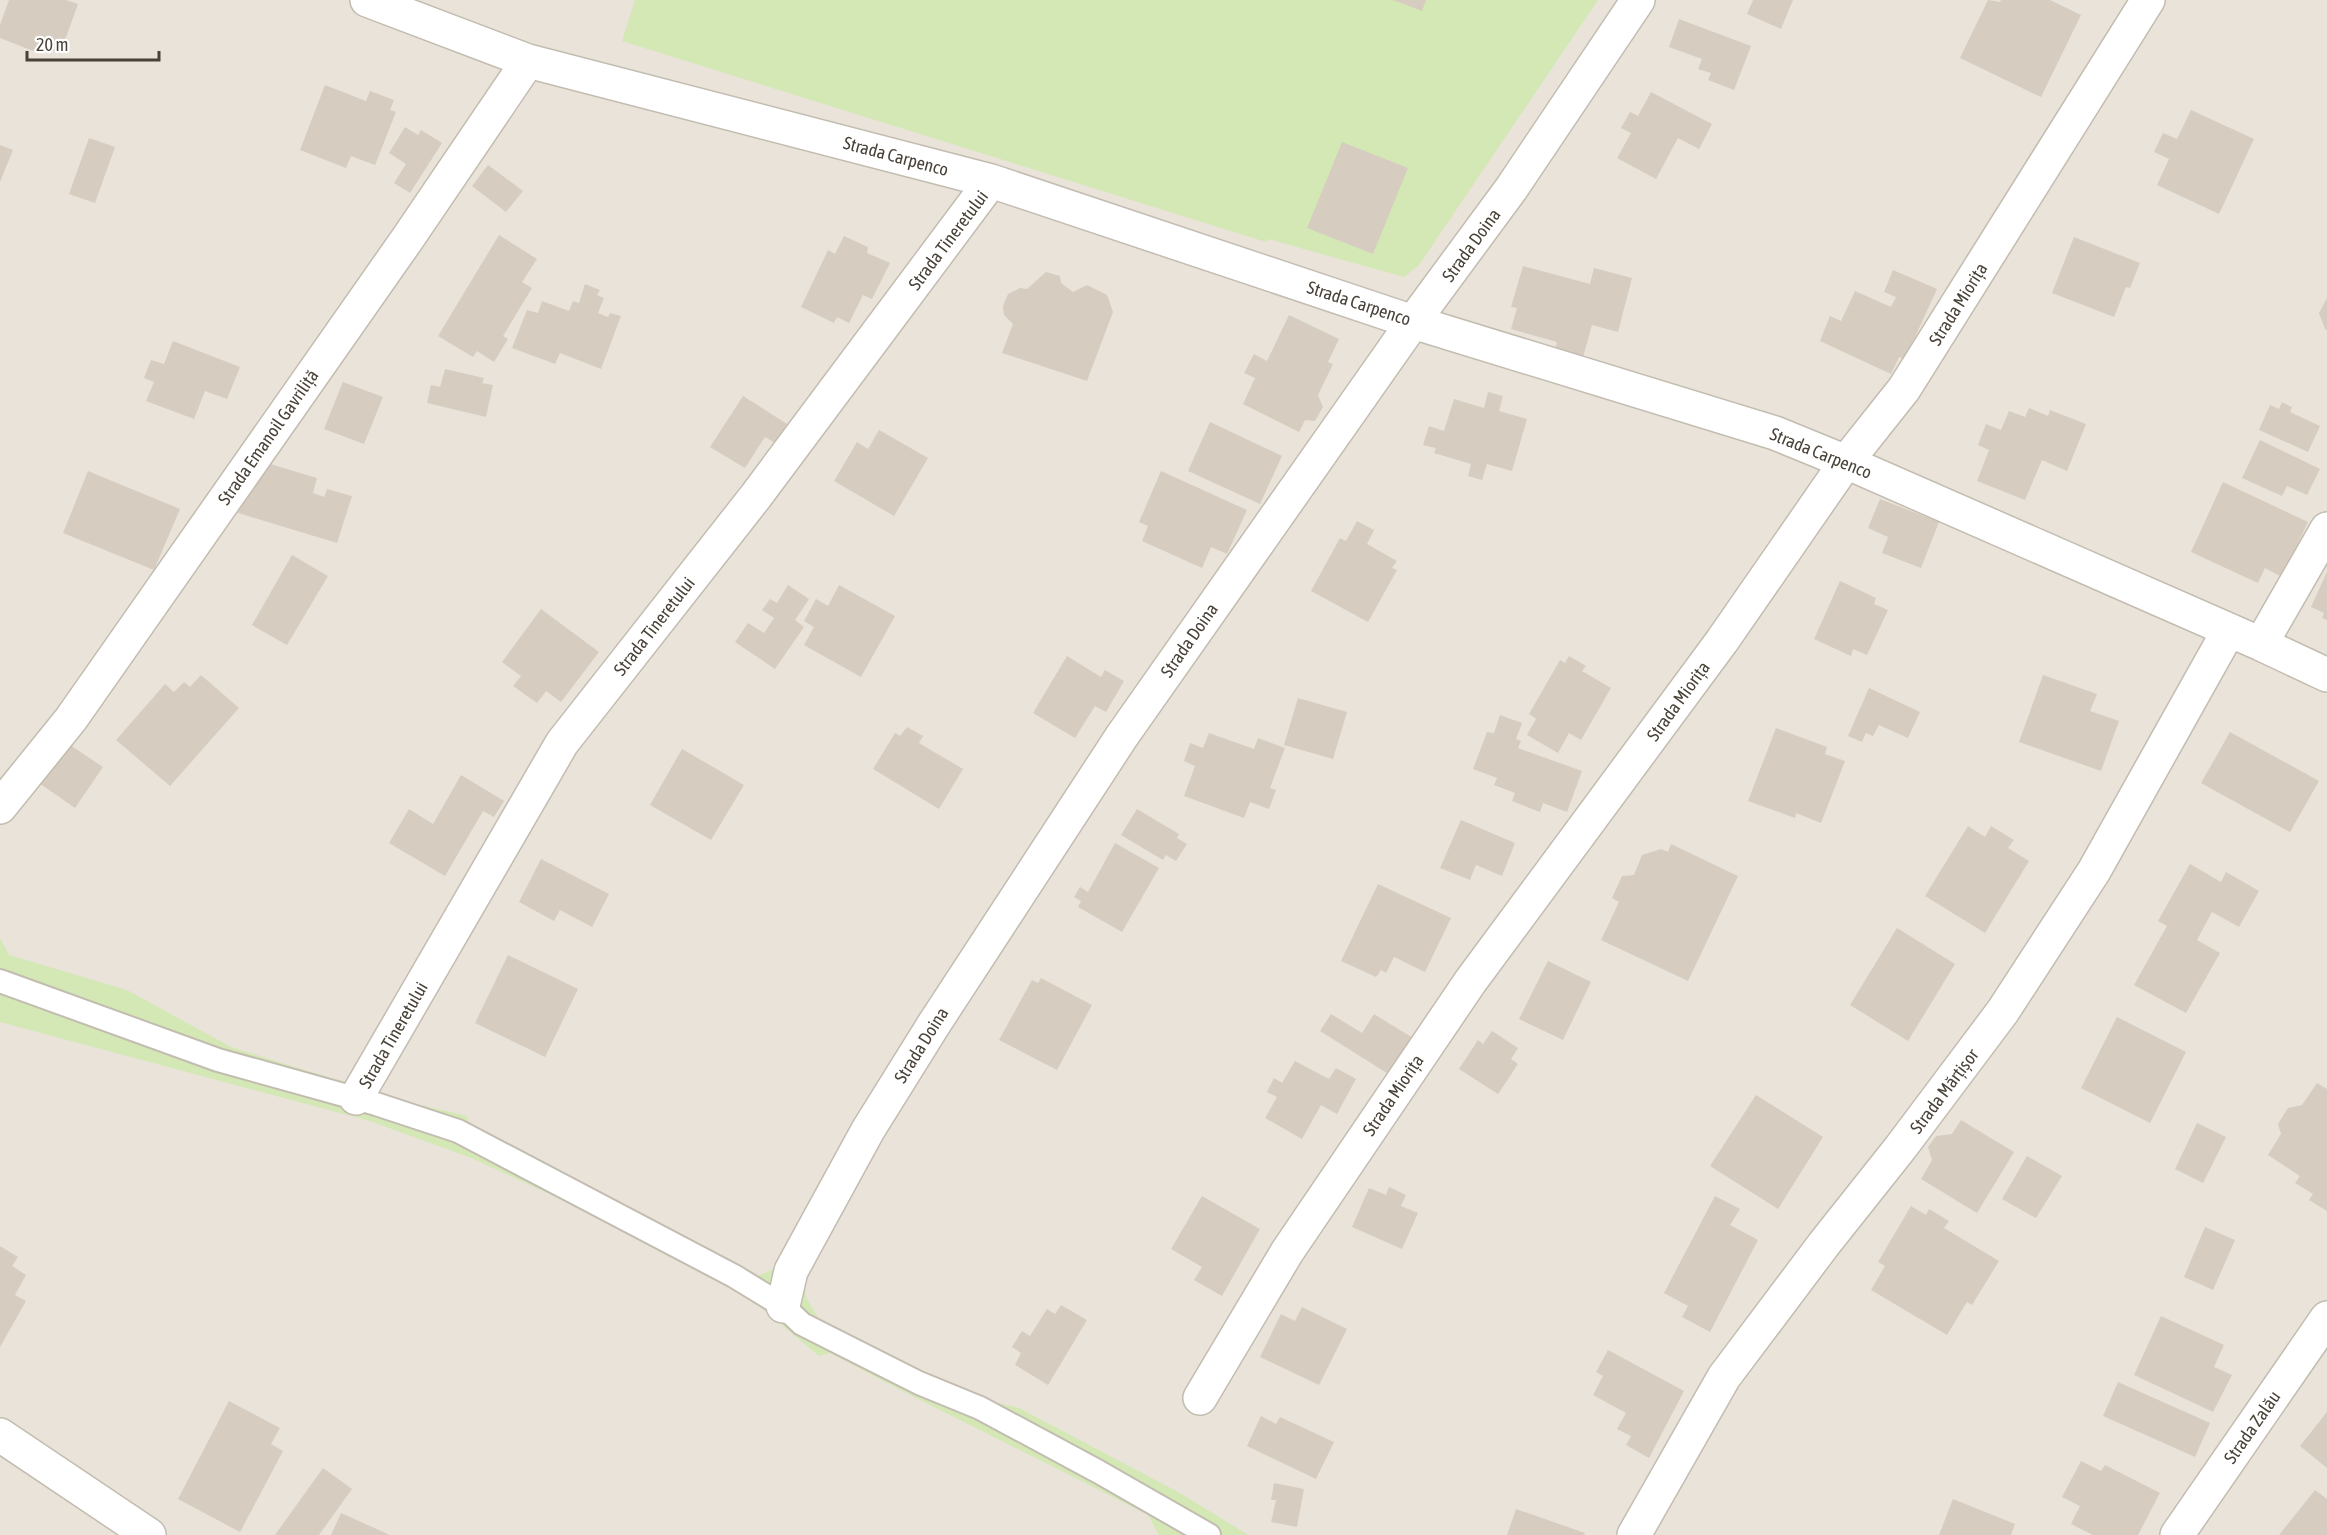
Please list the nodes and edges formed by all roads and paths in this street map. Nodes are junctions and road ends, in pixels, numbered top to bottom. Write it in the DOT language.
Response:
graph roads {
  1 [pos="367,0"];
  2 [pos="1638,0"];
  3 [pos="2148,0"];
  4 [pos="528,61"];
  5 [pos="991,181"];
  6 [pos="1413,321"];
  7 [pos="1846,462"];
  8 [pos="2327,529"];
  9 [pos="2229,630"];
  10 [pos="2261,644"];
  11 [pos="2327,675"];
  12 [pos="0,807"];
  13 [pos="0,981"];
  14 [pos="356,1098"];
  15 [pos="783,1306"];
  16 [pos="2327,1318"];
  17 [pos="1200,1398"];
  18 [pos="0,1435"];
  19 [pos="149,1535"];
  20 [pos="1209,1535"];
  21 [pos="1634,1535"];
  22 [pos="2178,1535"];
  1 -- 4 [label="street, Strada Carpenco"];
  2 -- 6 [label="street, Strada Doina"];
  3 -- 7 [label="street, Strada Miorița"];
  4 -- 5 [label="street, Strada Carpenco"];
  4 -- 12 [label="street, Strada Emanoil Gavriliță"];
  5 -- 6 [label="street, Strada Carpenco"];
  5 -- 14 [label="street, Strada Tineretului"];
  6 -- 7 [label="street, Strada Carpenco"];
  6 -- 15 [label="street, Strada Doina"];
  7 -- 9 [label="street, Strada Carpenco"];
  7 -- 17 [label="street, Strada Miorița"];
  8 -- 10 [label="street"];
  9 -- 10 [label="street, Strada Carpenco"];
  9 -- 21 [label="street, Strada Mărțișor"];
  10 -- 11 [label="street, Strada Carpenco"];
  13 -- 14 [label="lane"];
  14 -- 15 [label="lane"];
  15 -- 20 [label="lane"];
  16 -- 22 [label="street, Strada Zalău"];
  18 -- 19 [label="street"];
}
